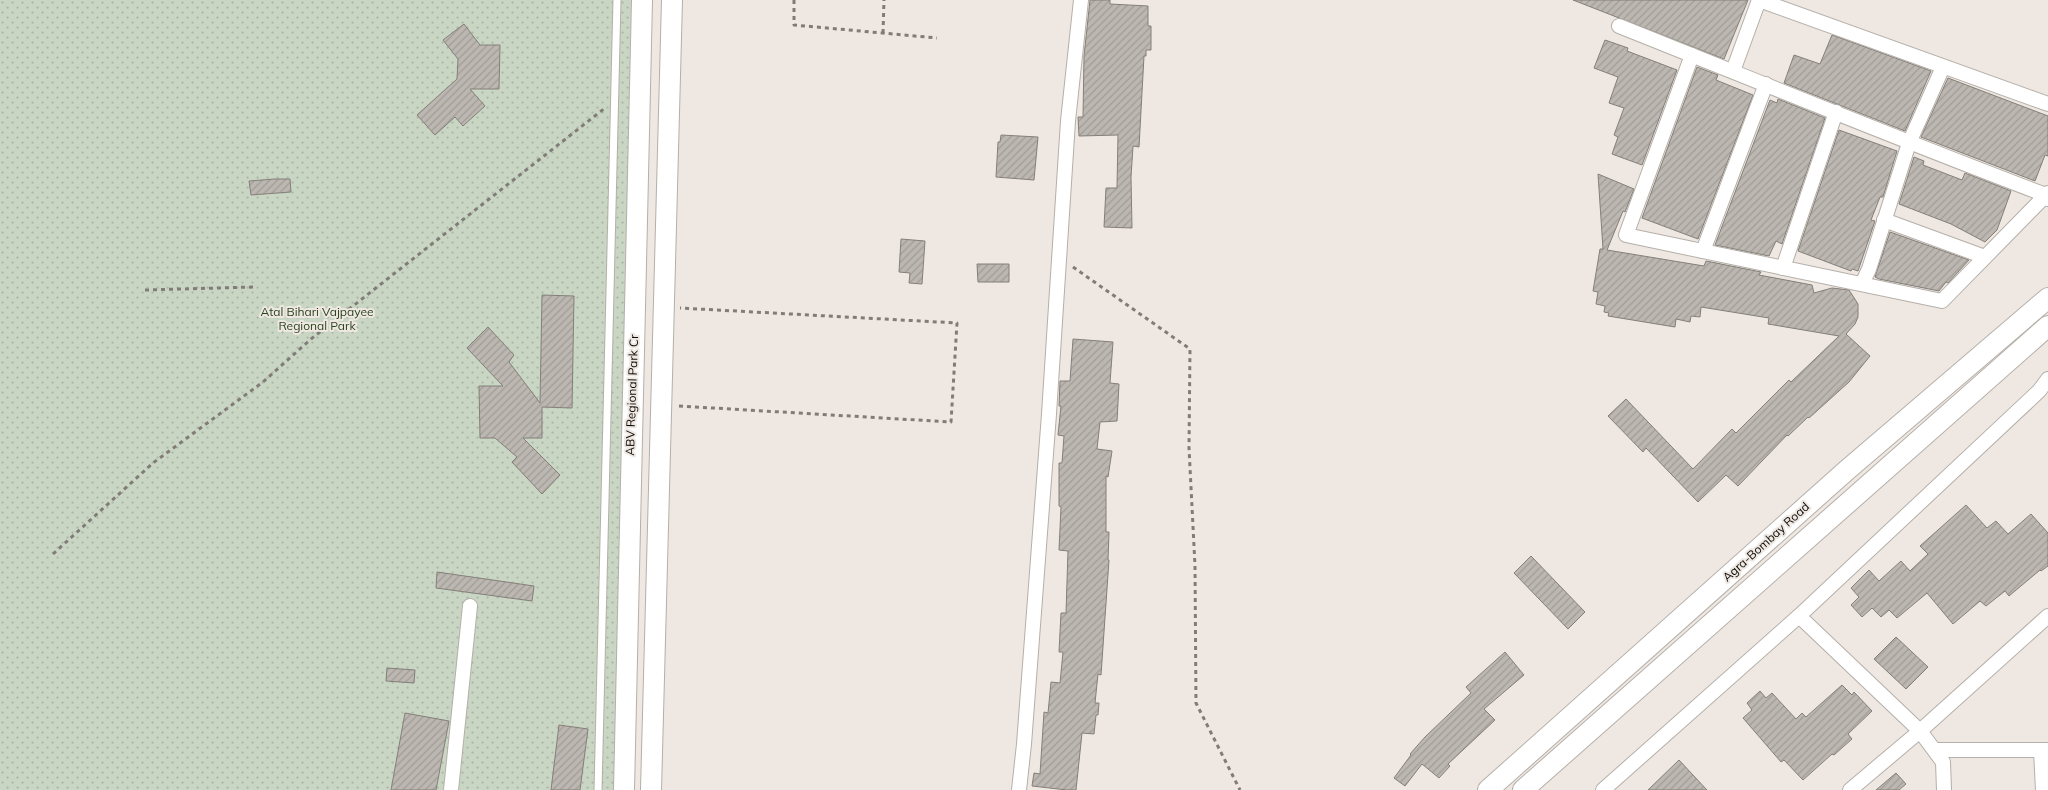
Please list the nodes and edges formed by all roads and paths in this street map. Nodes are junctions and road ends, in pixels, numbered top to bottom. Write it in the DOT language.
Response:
graph roads {
  1 [pos="617,0"];
  2 [pos="642,0"];
  3 [pos="672,0"];
  4 [pos="794,0"];
  5 [pos="884,0"];
  6 [pos="1081,0"];
  7 [pos="1758,0"];
  8 [pos="1619,26"];
  9 [pos="883,33"];
  10 [pos="937,38"];
  11 [pos="1692,55"];
  12 [pos="1942,67"];
  13 [pos="1733,71"];
  14 [pos="1766,84"];
  15 [pos="615,100"];
  16 [pos="2048,104"];
  17 [pos="1836,112"];
  18 [pos="1909,143"];
  19 [pos="2047,196"];
  20 [pos="1884,220"];
  21 [pos="1704,251"];
  22 [pos="1985,257"];
  23 [pos="1059,258"];
  24 [pos="1783,268"];
  25 [pos="1862,284"];
  26 [pos="254,287"];
  27 [pos="145,290"];
  28 [pos="2048,298"];
  29 [pos="663,307"];
  30 [pos="2048,326"];
  31 [pos="2048,379"];
  32 [pos="661,405"];
  33 [pos="53,554"];
  34 [pos="470,606"];
  35 [pos="1799,616"];
  36 [pos="2048,616"];
  37 [pos="1920,731"];
  38 [pos="1936,750"];
  39 [pos="2045,751"];
  40 [pos="451,790"];
  41 [pos="598,790"];
  42 [pos="624,790"];
  43 [pos="650,790"];
  44 [pos="1019,790"];
  45 [pos="1240,790"];
  46 [pos="1488,790"];
  47 [pos="1523,790"];
  48 [pos="1603,790"];
  49 [pos="1850,790"];
  50 [pos="1944,790"];
  51 [pos="2043,790"];
  1 -- 15 [label="lane"];
  2 -- 42 [label="street, ABV Regional Park Cr"];
  3 -- 29 [label="street"];
  4 -- 9 [label="path"];
  5 -- 9 [label="path"];
  6 -- 23 [label="street"];
  7 -- 12 [label="street"];
  7 -- 13 [label="street"];
  8 -- 11 [label="street"];
  9 -- 10 [label="path"];
  11 -- 13 [label="street"];
  11 -- 21 [label="street"];
  12 -- 16 [label="street"];
  12 -- 18 [label="street"];
  13 -- 14 [label="street"];
  14 -- 17 [label="street"];
  14 -- 21 [label="street"];
  15 -- 33 [label="path"];
  15 -- 41 [label="lane"];
  17 -- 18 [label="street"];
  17 -- 24 [label="street"];
  18 -- 19 [label="street"];
  18 -- 20 [label="street"];
  19 -- 22 [label="street"];
  20 -- 22 [label="street"];
  20 -- 25 [label="street"];
  21 -- 24 [label="street"];
  22 -- 25 [label="street"];
  23 -- 44 [label="street"];
  23 -- 45 [label="path"];
  24 -- 25 [label="street"];
  26 -- 27 [label="path"];
  28 -- 46 [label="street, Agra-Bombay Road"];
  29 -- 32 [label="street"];
  29 -- 32 [label="path"];
  30 -- 47 [label="street, Agra-Bombay Road"];
  31 -- 35 [label="street"];
  32 -- 43 [label="street"];
  34 -- 40 [label="street"];
  35 -- 37 [label="street"];
  35 -- 48 [label="street"];
  36 -- 37 [label="street"];
  37 -- 38 [label="street"];
  37 -- 49 [label="street"];
  38 -- 39 [label="street"];
  38 -- 50 [label="street"];
  39 -- 51 [label="street"];
}
